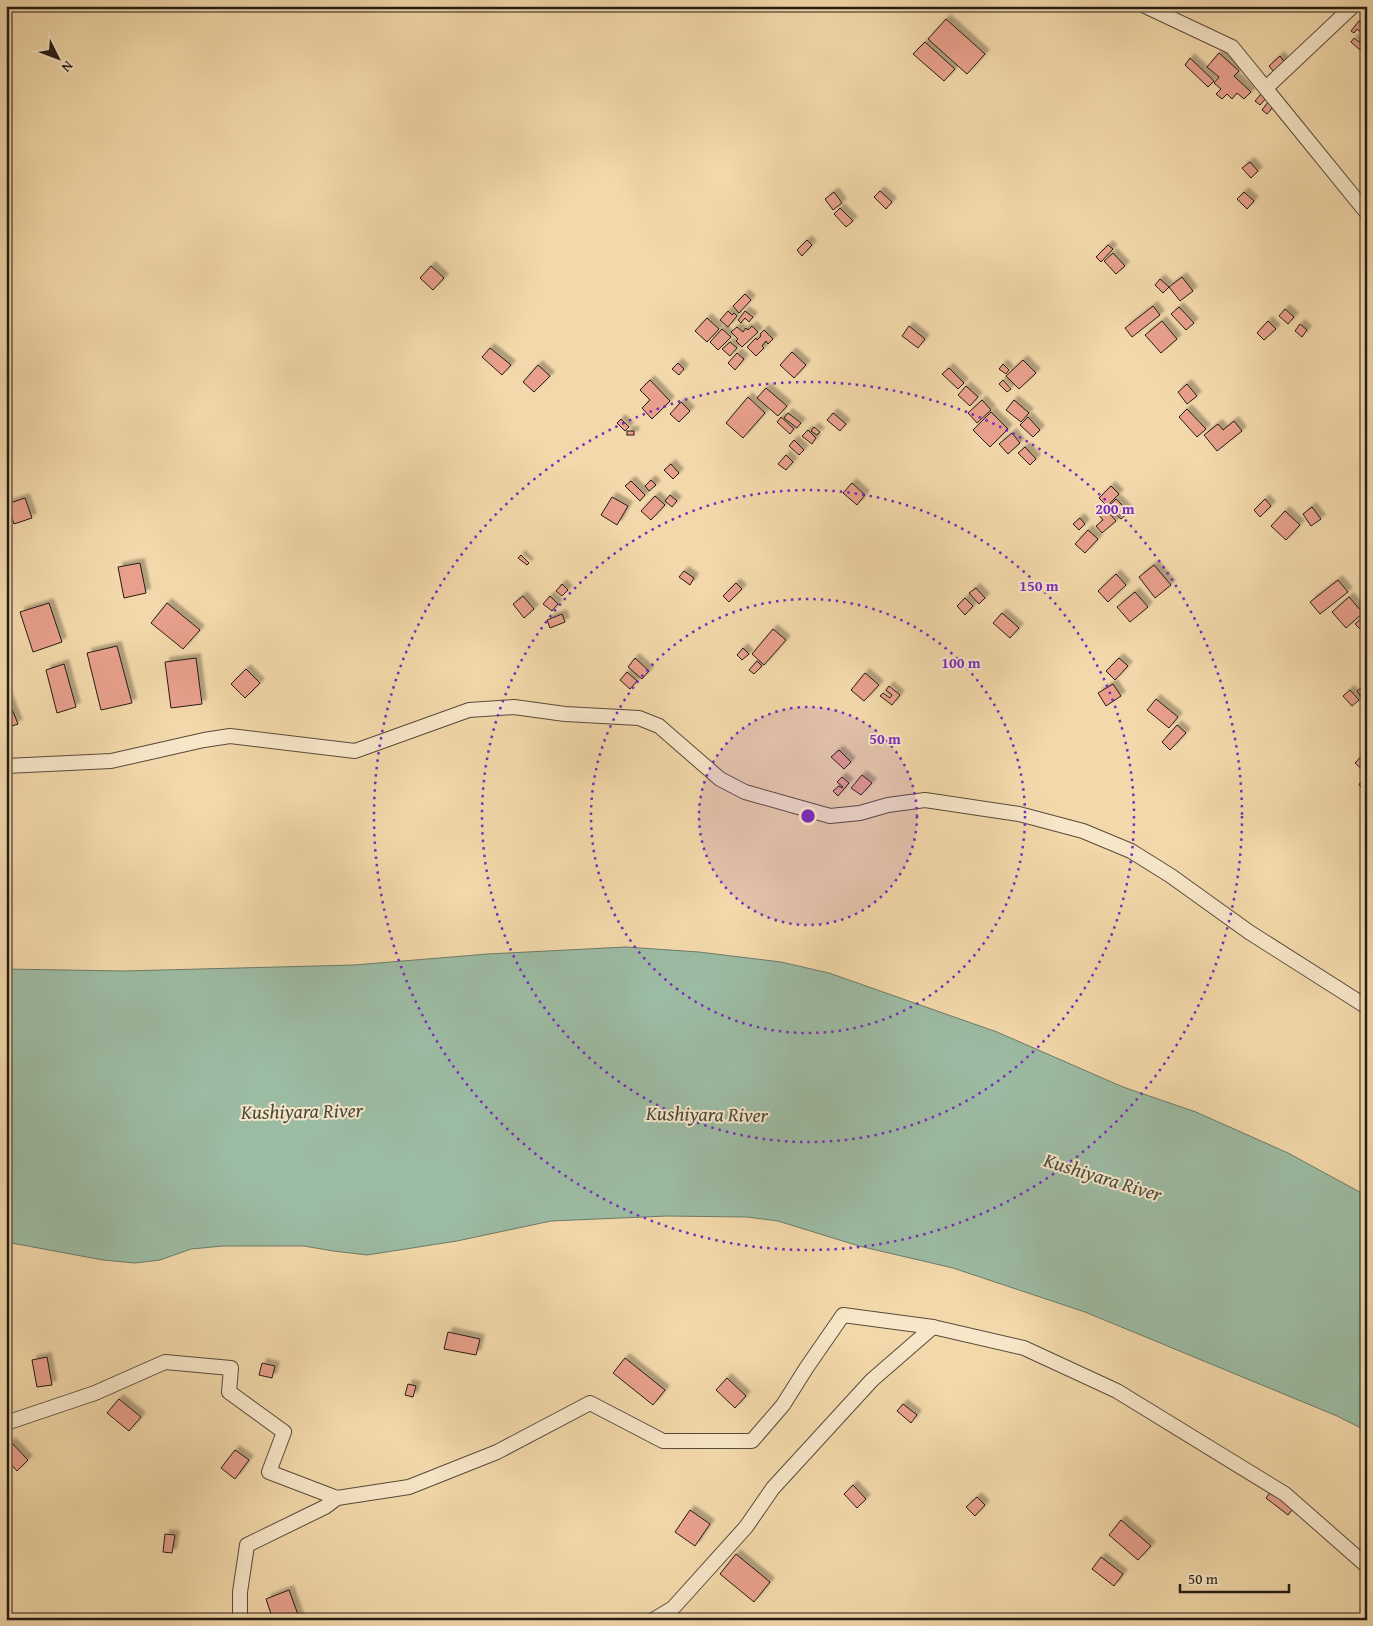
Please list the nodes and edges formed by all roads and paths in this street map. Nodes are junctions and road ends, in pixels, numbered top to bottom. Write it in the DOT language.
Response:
graph roads {
  1 [pos="1145,6"];
  2 [pos="1353,6"];
  3 [pos="1266,88"];
  4 [pos="1367,213"];
  5 [pos="6,766"];
  6 [pos="1367,1007"];
  7 [pos="933,1327"];
  8 [pos="6,1423"];
  9 [pos="337,1498"];
  10 [pos="1367,1566"];
  11 [pos="240,1620"];
  12 [pos="653,1620"];
  1 -- 3 [label="street"];
  2 -- 3 [label="street"];
  3 -- 4 [label="street"];
  5 -- 6 [label="street"];
  7 -- 9 [label="street"];
  7 -- 10 [label="street"];
  7 -- 12 [label="street"];
  8 -- 9 [label="street"];
  9 -- 11 [label="street"];
}
